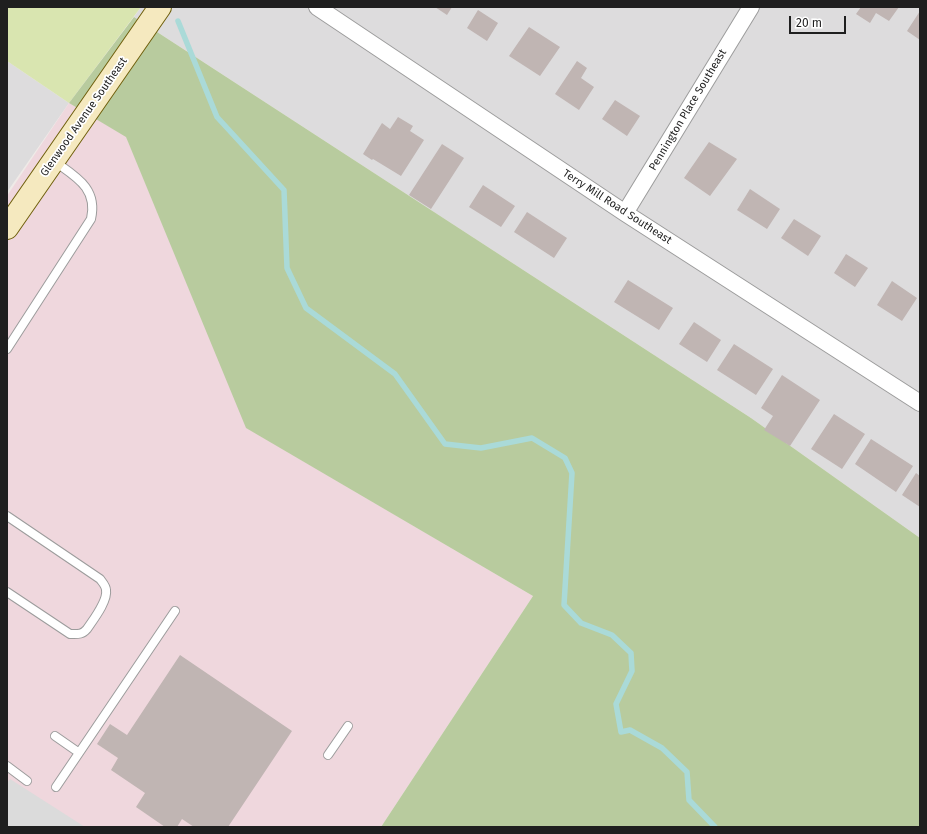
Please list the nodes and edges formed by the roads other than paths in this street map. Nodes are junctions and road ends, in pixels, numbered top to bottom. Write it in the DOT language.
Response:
graph roads {
  1 [pos="160,7"];
  2 [pos="317,7"];
  3 [pos="751,7"];
  4 [pos="54,161"];
  5 [pos="625,213"];
  6 [pos="7,228"];
  7 [pos="7,349"];
  8 [pos="920,403"];
  9 [pos="7,516"];
  10 [pos="7,592"];
  11 [pos="175,611"];
  12 [pos="348,726"];
  13 [pos="55,736"];
  14 [pos="78,752"];
  15 [pos="328,755"];
  16 [pos="7,766"];
  17 [pos="27,781"];
  18 [pos="56,787"];
  1 -- 4 [label="main road, Glenwood Avenue Southeast"];
  2 -- 5 [label="street, Terry Mill Road Southeast"];
  3 -- 5 [label="street, Pennington Place Southeast"];
  4 -- 6 [label="main road, Glenwood Avenue Southeast"];
  4 -- 7 [label="lane"];
  5 -- 8 [label="street, Terry Mill Road Southeast"];
  9 -- 10 [label="lane"];
  11 -- 14 [label="lane"];
  12 -- 15 [label="lane"];
  13 -- 14 [label="lane"];
  14 -- 18 [label="lane"];
  16 -- 17 [label="lane"];
}
